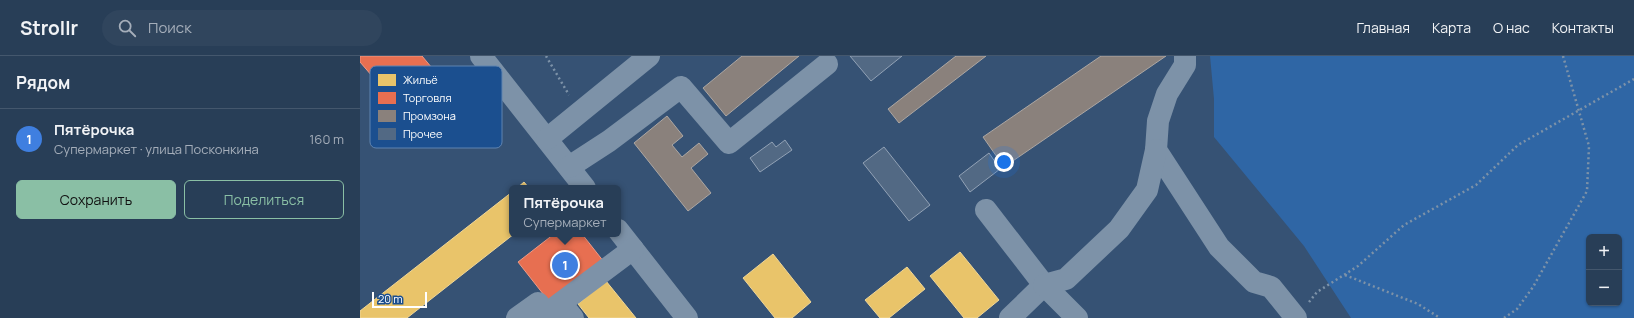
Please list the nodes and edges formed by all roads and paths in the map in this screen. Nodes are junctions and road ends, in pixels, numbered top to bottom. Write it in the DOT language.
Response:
graph roads {
  1 [pos="482,56"];
  2 [pos="649,56"];
  3 [pos="1185,56"];
  4 [pos="1563,56"];
  5 [pos="827,64"];
  6 [pos="490,66"];
  7 [pos="1634,79"];
  8 [pos="502,82"];
  9 [pos="1579,111"];
  10 [pos="547,139"];
  11 [pos="1156,150"];
  12 [pos="569,167"];
  13 [pos="584,185"];
  14 [pos="986,210"];
  15 [pos="621,234"];
  16 [pos="633,250"];
  17 [pos="1344,275"];
  18 [pos="1044,285"];
  19 [pos="567,311"];
  20 [pos="1301,312"];
  21 [pos="517,318"];
  22 [pos="687,318"];
  23 [pos="1010,318"];
  24 [pos="1077,318"];
  25 [pos="1440,318"];
  26 [pos="1504,318"];
  1 -- 6 [label="street"];
  2 -- 10 [label="street"];
  3 -- 11 [label="street"];
  4 -- 9 [label="path"];
  5 -- 12 [label="street"];
  7 -- 9 [label="path"];
  8 -- 10 [label="street"];
  9 -- 17 [label="path"];
  9 -- 26 [label="path"];
  10 -- 12 [label="street"];
  11 -- 18 [label="street"];
  11 -- 20 [label="street"];
  12 -- 13 [label="street"];
  14 -- 18 [label="street"];
  15 -- 16 [label="street"];
  16 -- 19 [label="street"];
  16 -- 22 [label="street"];
  17 -- 20 [label="path"];
  17 -- 25 [label="path"];
  18 -- 23 [label="street"];
  18 -- 24 [label="street"];
  19 -- 21 [label="street"];
}
